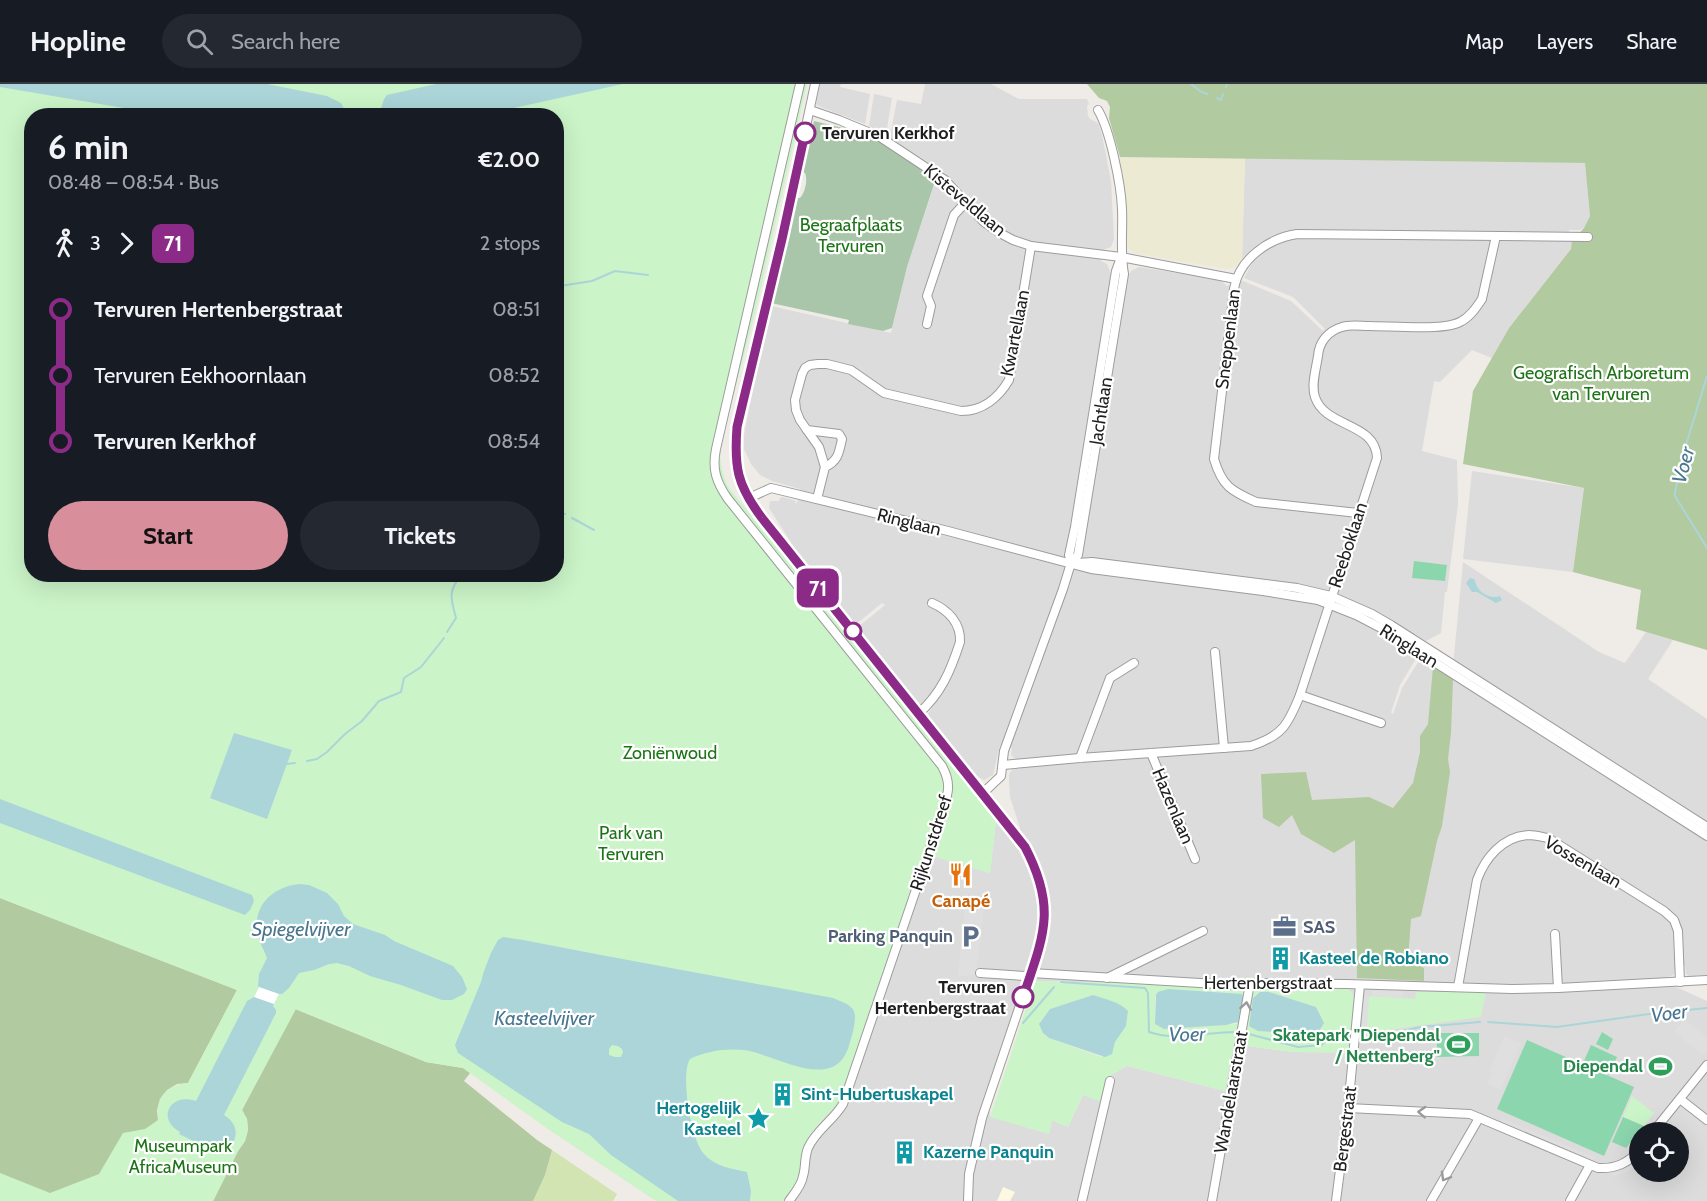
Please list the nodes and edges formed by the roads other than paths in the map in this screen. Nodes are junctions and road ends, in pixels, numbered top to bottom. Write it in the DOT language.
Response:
graph roads {
  1 [pos="800,84"];
  2 [pos="815,84"];
  3 [pos="810,110"];
  4 [pos="1098,110"];
  5 [pos="966,202"];
  6 [pos="1496,236"];
  7 [pos="1588,237"];
  8 [pos="1031,246"];
  9 [pos="1121,257"];
  10 [pos="1236,279"];
  11 [pos="927,324"];
  12 [pos="807,430"];
  13 [pos="825,467"];
  14 [pos="748,498"];
  15 [pos="817,499"];
  16 [pos="1358,513"];
  17 [pos="1071,563"];
  18 [pos="1330,600"];
  19 [pos="932,603"];
  20 [pos="1215,652"];
  21 [pos="1134,663"];
  22 [pos="1300,695"];
  23 [pos="918,714"];
  24 [pos="1381,723"];
  25 [pos="1224,748"];
  26 [pos="1151,753"];
  27 [pos="1080,758"];
  28 [pos="1003,765"];
  29 [pos="983,793"];
  30 [pos="1707,827"];
  31 [pos="1707,836"];
  32 [pos="1195,859"];
  33 [pos="1203,931"];
  34 [pos="1555,934"];
  35 [pos="980,973"];
  36 [pos="1031,973"];
  37 [pos="1107,978"];
  38 [pos="1707,980"];
  39 [pos="1680,982"];
  40 [pos="1250,983"];
  41 [pos="1360,985"];
  42 [pos="1458,987"];
  43 [pos="1558,988"];
  44 [pos="1707,1065"];
  45 [pos="1110,1081"];
  46 [pos="1680,1099"];
  47 [pos="1348,1108"];
  48 [pos="1479,1118"];
  49 [pos="1707,1120"];
  50 [pos="1661,1122"];
  51 [pos="1629,1160"];
  52 [pos="1590,1165"];
  53 [pos="789,1201"];
  54 [pos="968,1201"];
  55 [pos="1082,1201"];
  56 [pos="1212,1201"];
  57 [pos="1336,1201"];
  58 [pos="1431,1201"];
  59 [pos="1570,1201"];
  1 -- 53 [label="street, Rijkunstdreef"];
  2 -- 3 [label="street"];
  3 -- 5 [label="street, Kisteveldlaan"];
  3 -- 14 [label="street"];
  4 -- 9 [label="street, Jachtlaan"];
  5 -- 8 [label="street, Kisteveldlaan"];
  5 -- 11 [label="street"];
  6 -- 7 [label="street, Sneppenlaan"];
  6 -- 10 [label="street, Sneppenlaan"];
  6 -- 16 [label="street, Reeboklaan"];
  8 -- 9 [label="street, Kisteveldlaan"];
  8 -- 12 [label="street, Kwartellaan"];
  9 -- 10 [label="street, Kisteveldlaan"];
  9 -- 17 [label="street, Jachtlaan"];
  10 -- 16 [label="street, Sneppenlaan"];
  12 -- 13 [label="street, Kwartellaan"];
  12 -- 13 [label="street"];
  13 -- 15 [label="street"];
  14 -- 15 [label="street, Ringlaan"];
  14 -- 23 [label="street"];
  15 -- 17 [label="street, Ringlaan"];
  16 -- 18 [label="street, Reeboklaan"];
  17 -- 18 [label="street, Ringlaan"];
  17 -- 28 [label="street, Jachtlaan"];
  18 -- 22 [label="street, Reeboklaan"];
  18 -- 30 [label="street, Ringlaan"];
  18 -- 31 [label="street, Ringlaan"];
  19 -- 23 [label="street"];
  20 -- 25 [label="street"];
  21 -- 27 [label="street"];
  22 -- 24 [label="street"];
  22 -- 25 [label="street, Reeboklaan"];
  23 -- 29 [label="street"];
  25 -- 26 [label="street, Reeboklaan"];
  26 -- 27 [label="street, Reeboklaan"];
  26 -- 32 [label="street, Hazenlaan"];
  27 -- 28 [label="street, Reeboklaan"];
  28 -- 29 [label="street, Jachtlaan"];
  29 -- 36 [label="street"];
  33 -- 37 [label="street"];
  34 -- 43 [label="street"];
  35 -- 36 [label="street, Hertenbergstraat"];
  36 -- 37 [label="street, Hertenbergstraat"];
  36 -- 54 [label="street"];
  37 -- 40 [label="street, Hertenbergstraat"];
  38 -- 39 [label="street, Hertenbergstraat"];
  39 -- 42 [label="street, Vossenlaan"];
  39 -- 43 [label="street, Hertenbergstraat"];
  40 -- 41 [label="street, Hertenbergstraat"];
  56 -- 40 [label="street, Wandelaarstraat, one-way"];
  41 -- 42 [label="street, Hertenbergstraat"];
  41 -- 47 [label="street, Bergestraat"];
  42 -- 43 [label="street, Hertenbergstraat"];
  44 -- 46 [label="street"];
  45 -- 55 [label="street"];
  46 -- 49 [label="street"];
  46 -- 50 [label="street"];
  48 -- 47 [label="street, one-way"];
  47 -- 57 [label="street, Bergestraat"];
  48 -- 52 [label="street"];
  48 -- 58 [label="street, one-way"];
  51 -- 52 [label="street"];
  52 -- 59 [label="street"];
}
